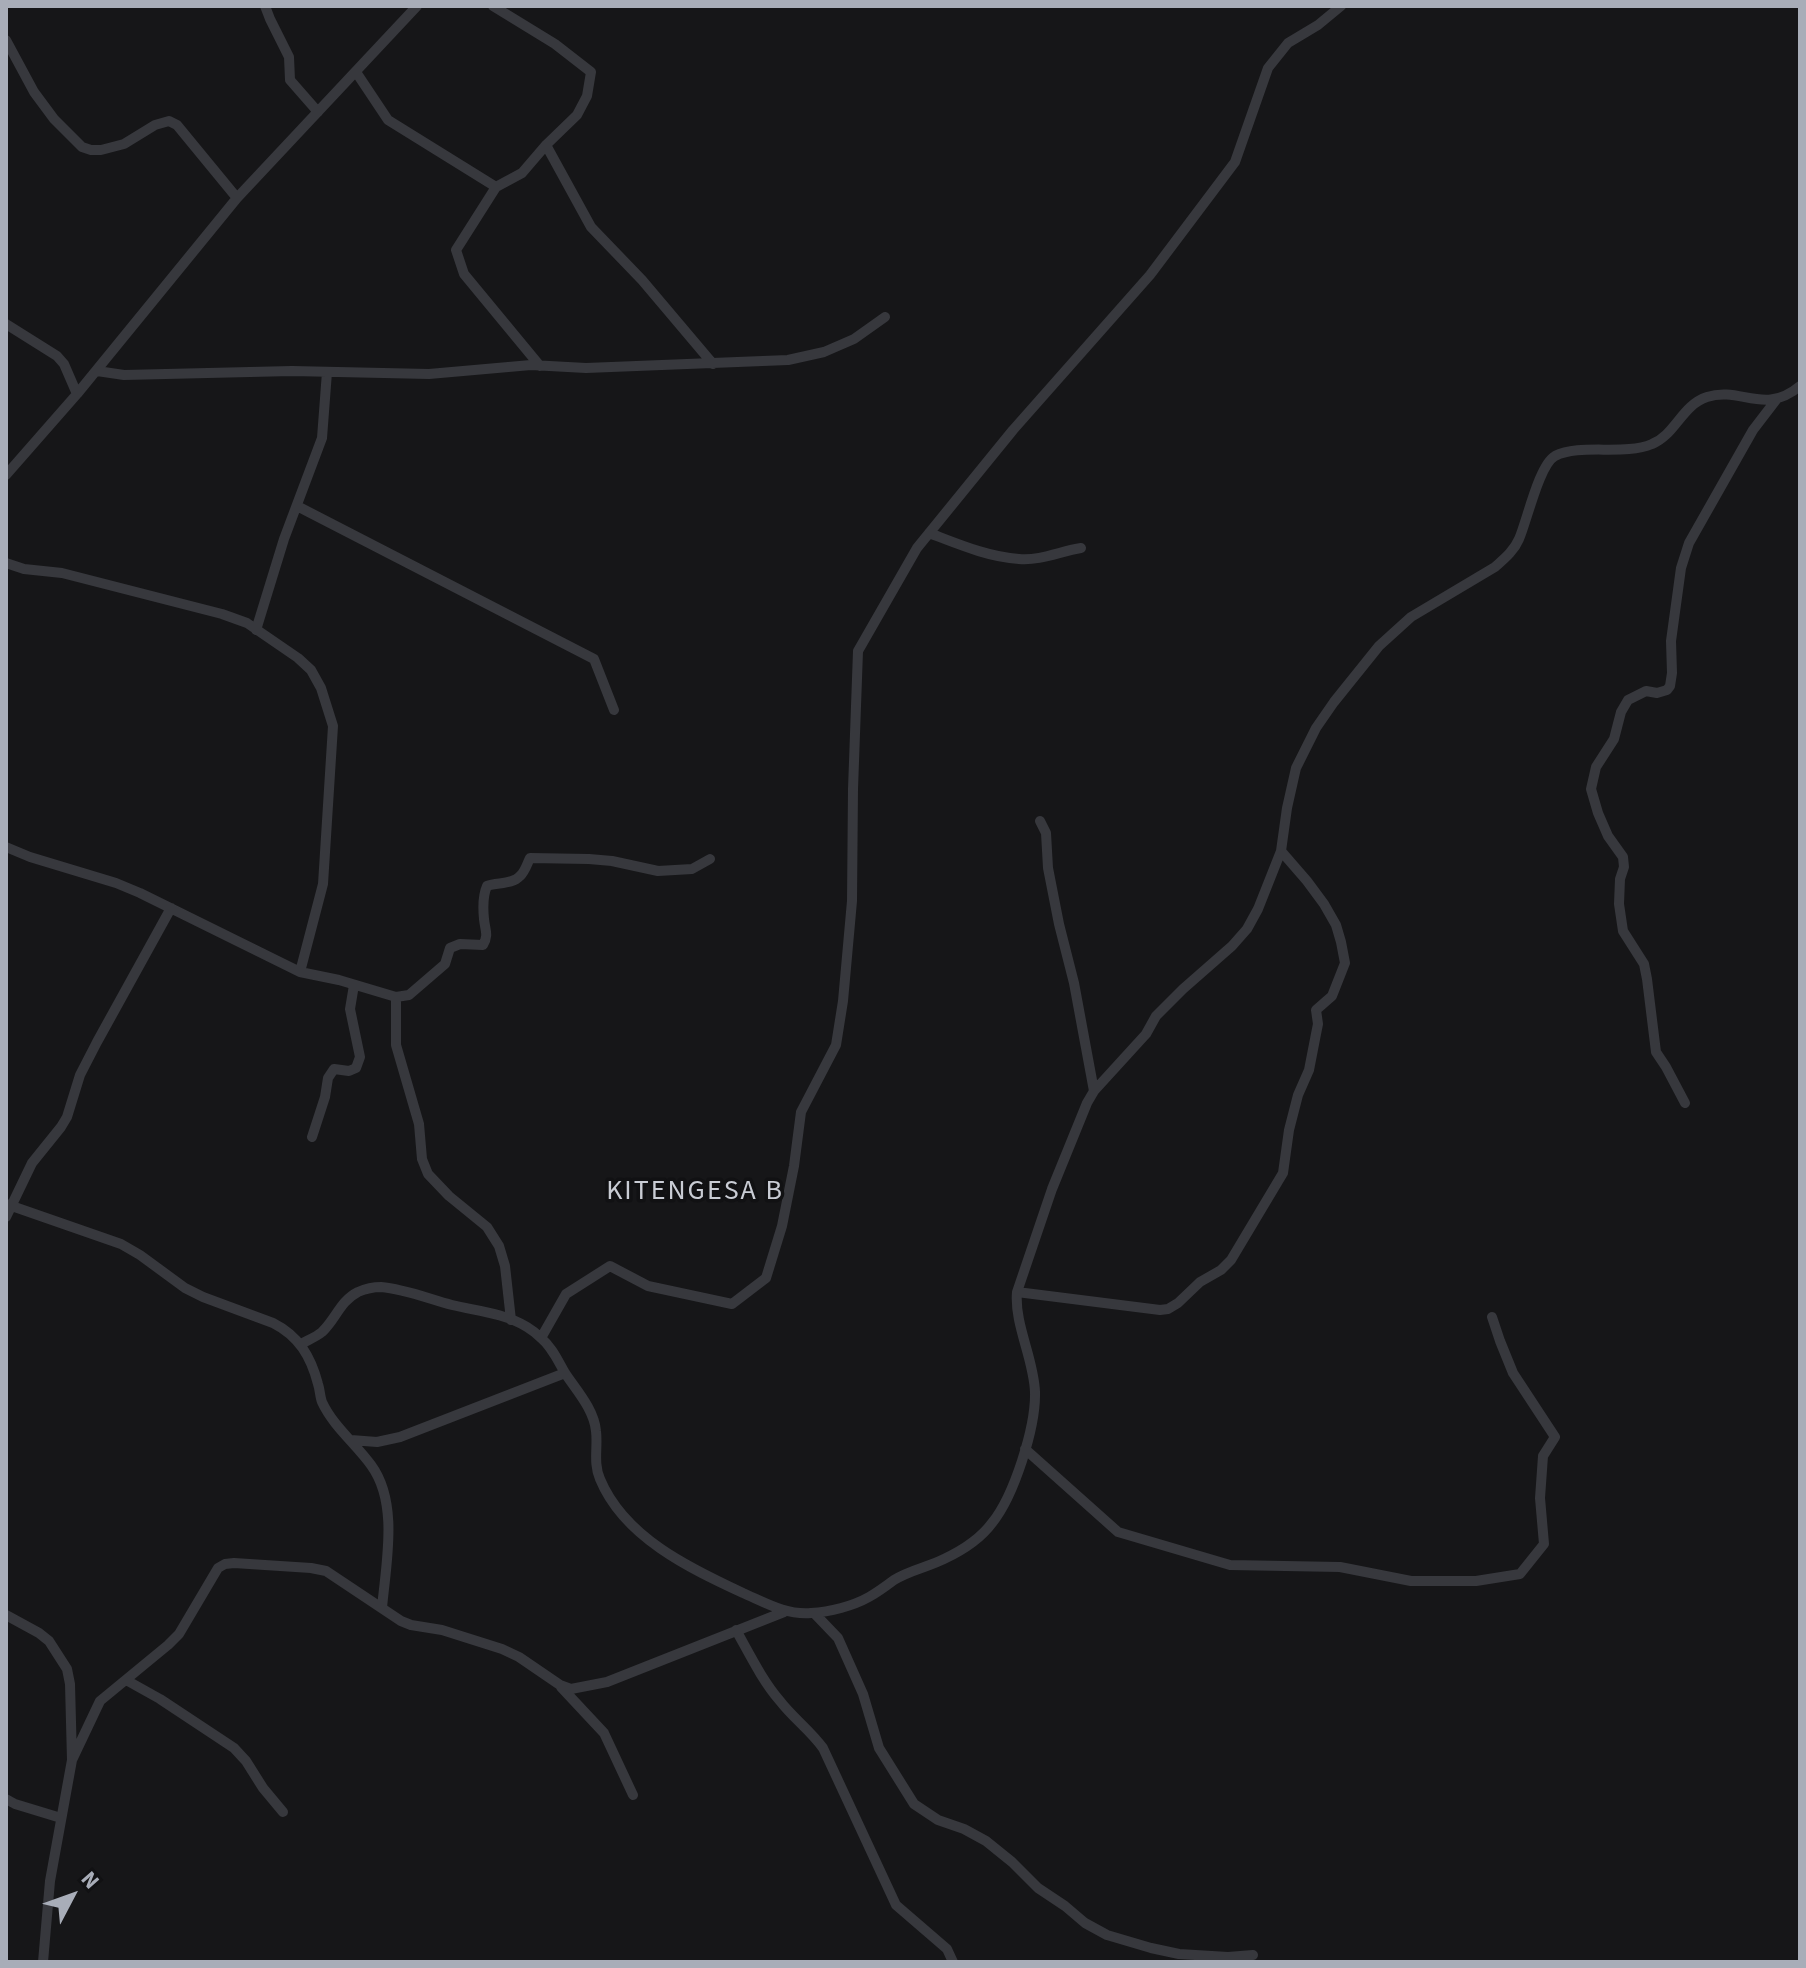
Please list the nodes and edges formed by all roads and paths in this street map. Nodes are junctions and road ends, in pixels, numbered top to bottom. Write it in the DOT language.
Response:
graph roads {
  1 [pos="265,6"];
  2 [pos="417,6"];
  3 [pos="493,6"];
  4 [pos="1341,6"];
  5 [pos="6,40"];
  6 [pos="356,72"];
  7 [pos="318,112"];
  8 [pos="546,145"];
  9 [pos="496,187"];
  10 [pos="237,198"];
  11 [pos="885,317"];
  12 [pos="6,324"];
  13 [pos="713,364"];
  14 [pos="540,366"];
  15 [pos="97,371"];
  16 [pos="327,372"];
  17 [pos="1800,386"];
  18 [pos="77,394"];
  19 [pos="1776,400"];
  20 [pos="6,475"];
  21 [pos="297,506"];
  22 [pos="929,533"];
  23 [pos="1081,548"];
  24 [pos="6,563"];
  25 [pos="256,630"];
  26 [pos="614,710"];
  27 [pos="1040,821"];
  28 [pos="6,847"];
  29 [pos="1281,851"];
  30 [pos="710,859"];
  31 [pos="171,908"];
  32 [pos="300,972"];
  33 [pos="354,985"];
  34 [pos="396,997"];
  35 [pos="1094,1091"];
  36 [pos="1685,1103"];
  37 [pos="312,1137"];
  38 [pos="7,1209"];
  39 [pos="1017,1292"];
  40 [pos="1492,1317"];
  41 [pos="511,1320"];
  42 [pos="541,1338"];
  43 [pos="301,1344"];
  44 [pos="565,1373"];
  45 [pos="351,1440"];
  46 [pos="1025,1449"];
  47 [pos="382,1608"];
  48 [pos="784,1612"];
  49 [pos="814,1613"];
  50 [pos="6,1615"];
  51 [pos="736,1630"];
  52 [pos="126,1680"];
  53 [pos="560,1685"];
  54 [pos="72,1760"];
  55 [pos="633,1795"];
  56 [pos="6,1799"];
  57 [pos="283,1812"];
  58 [pos="61,1818"];
  59 [pos="1253,1955"];
  60 [pos="43,1962"];
  61 [pos="953,1962"];
  1 -- 7 [label="street"];
  2 -- 6 [label="street"];
  3 -- 8 [label="street"];
  4 -- 22 [label="street"];
  5 -- 10 [label="street"];
  6 -- 7 [label="street"];
  6 -- 9 [label="street"];
  7 -- 10 [label="street"];
  8 -- 9 [label="street"];
  8 -- 13 [label="street"];
  9 -- 14 [label="street"];
  10 -- 15 [label="street"];
  11 -- 13 [label="street"];
  12 -- 18 [label="street"];
  13 -- 14 [label="street"];
  14 -- 16 [label="street"];
  15 -- 16 [label="street"];
  15 -- 18 [label="street"];
  16 -- 21 [label="street"];
  17 -- 19 [label="street"];
  18 -- 20 [label="street"];
  19 -- 29 [label="street"];
  19 -- 36 [label="street"];
  21 -- 25 [label="street"];
  21 -- 26 [label="street"];
  22 -- 23 [label="street"];
  22 -- 42 [label="street"];
  24 -- 25 [label="street"];
  25 -- 32 [label="street"];
  27 -- 35 [label="street"];
  28 -- 31 [label="street"];
  29 -- 35 [label="street"];
  29 -- 39 [label="street"];
  30 -- 34 [label="street"];
  31 -- 32 [label="street"];
  31 -- 38 [label="street"];
  32 -- 33 [label="street"];
  33 -- 34 [label="street"];
  33 -- 37 [label="street"];
  34 -- 41 [label="street"];
  35 -- 39 [label="street"];
  38 -- 43 [label="street"];
  39 -- 46 [label="street"];
  40 -- 46 [label="street"];
  41 -- 42 [label="street"];
  41 -- 43 [label="street"];
  42 -- 44 [label="street"];
  43 -- 45 [label="street"];
  44 -- 45 [label="street"];
  44 -- 48 [label="street"];
  45 -- 47 [label="street"];
  46 -- 49 [label="street"];
  47 -- 52 [label="street"];
  47 -- 53 [label="street"];
  48 -- 49 [label="street"];
  48 -- 51 [label="street"];
  49 -- 59 [label="street"];
  50 -- 54 [label="street"];
  51 -- 53 [label="street"];
  51 -- 61 [label="street"];
  52 -- 54 [label="street"];
  52 -- 57 [label="street"];
  53 -- 55 [label="street"];
  54 -- 58 [label="street"];
  56 -- 58 [label="street"];
  58 -- 60 [label="street"];
}
